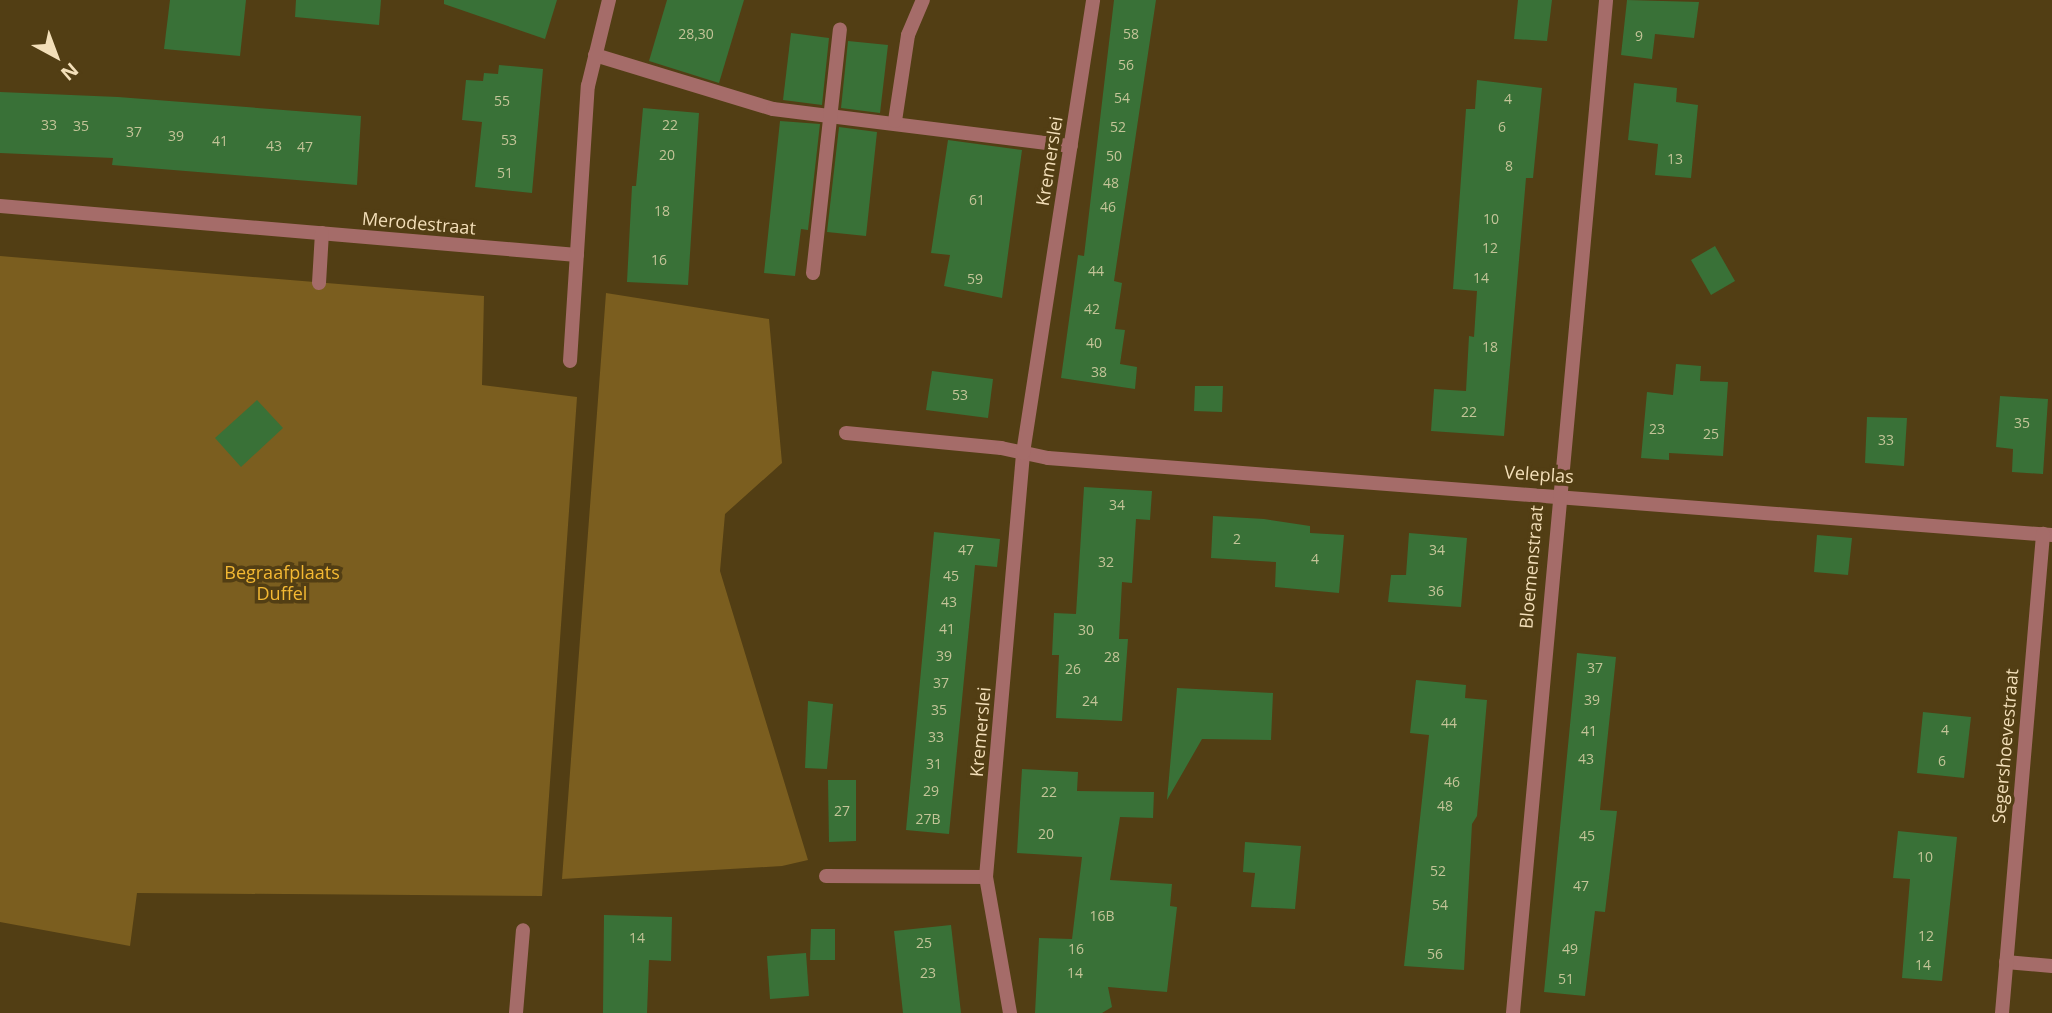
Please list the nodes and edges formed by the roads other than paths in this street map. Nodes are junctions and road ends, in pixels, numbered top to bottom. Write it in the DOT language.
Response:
graph roads {
  1 [pos="609,0"];
  2 [pos="923,0"];
  3 [pos="1093,0"];
  4 [pos="1606,0"];
  5 [pos="840,29"];
  6 [pos="596,55"];
  7 [pos="830,114"];
  8 [pos="895,121"];
  9 [pos="1071,146"];
  10 [pos="0,206"];
  11 [pos="322,233"];
  12 [pos="577,255"];
  13 [pos="813,273"];
  14 [pos="319,283"];
  15 [pos="570,361"];
  16 [pos="846,433"];
  17 [pos="1023,453"];
  18 [pos="1557,494"];
  19 [pos="2047,534"];
  20 [pos="826,876"];
  21 [pos="986,877"];
  22 [pos="523,930"];
  23 [pos="2006,962"];
  24 [pos="2052,966"];
  25 [pos="516,1013"];
  26 [pos="1010,1013"];
  27 [pos="1513,1013"];
  28 [pos="2002,1013"];
  1 -- 6 [label="street"];
  2 -- 8 [label="street"];
  3 -- 9 [label="street, Kremerslei"];
  4 -- 18 [label="street, Bloemenstraat"];
  5 -- 7 [label="street"];
  6 -- 7 [label="street"];
  6 -- 12 [label="street"];
  7 -- 8 [label="street"];
  7 -- 13 [label="street"];
  8 -- 9 [label="street"];
  9 -- 17 [label="street, Kremerslei"];
  10 -- 11 [label="street, Merodestraat"];
  11 -- 12 [label="street, Merodestraat"];
  11 -- 14 [label="street"];
  12 -- 15 [label="street"];
  16 -- 17 [label="street"];
  17 -- 18 [label="street, Veleplas"];
  17 -- 21 [label="street, Kremerslei"];
  18 -- 19 [label="street, Veleplas"];
  18 -- 27 [label="street, Bloemenstraat"];
  19 -- 23 [label="street, Segershoevestraat"];
  20 -- 21 [label="street"];
  21 -- 26 [label="street, Kremerslei"];
  22 -- 25 [label="street"];
  23 -- 24 [label="street"];
  23 -- 28 [label="street, Segershoevestraat"];
}
